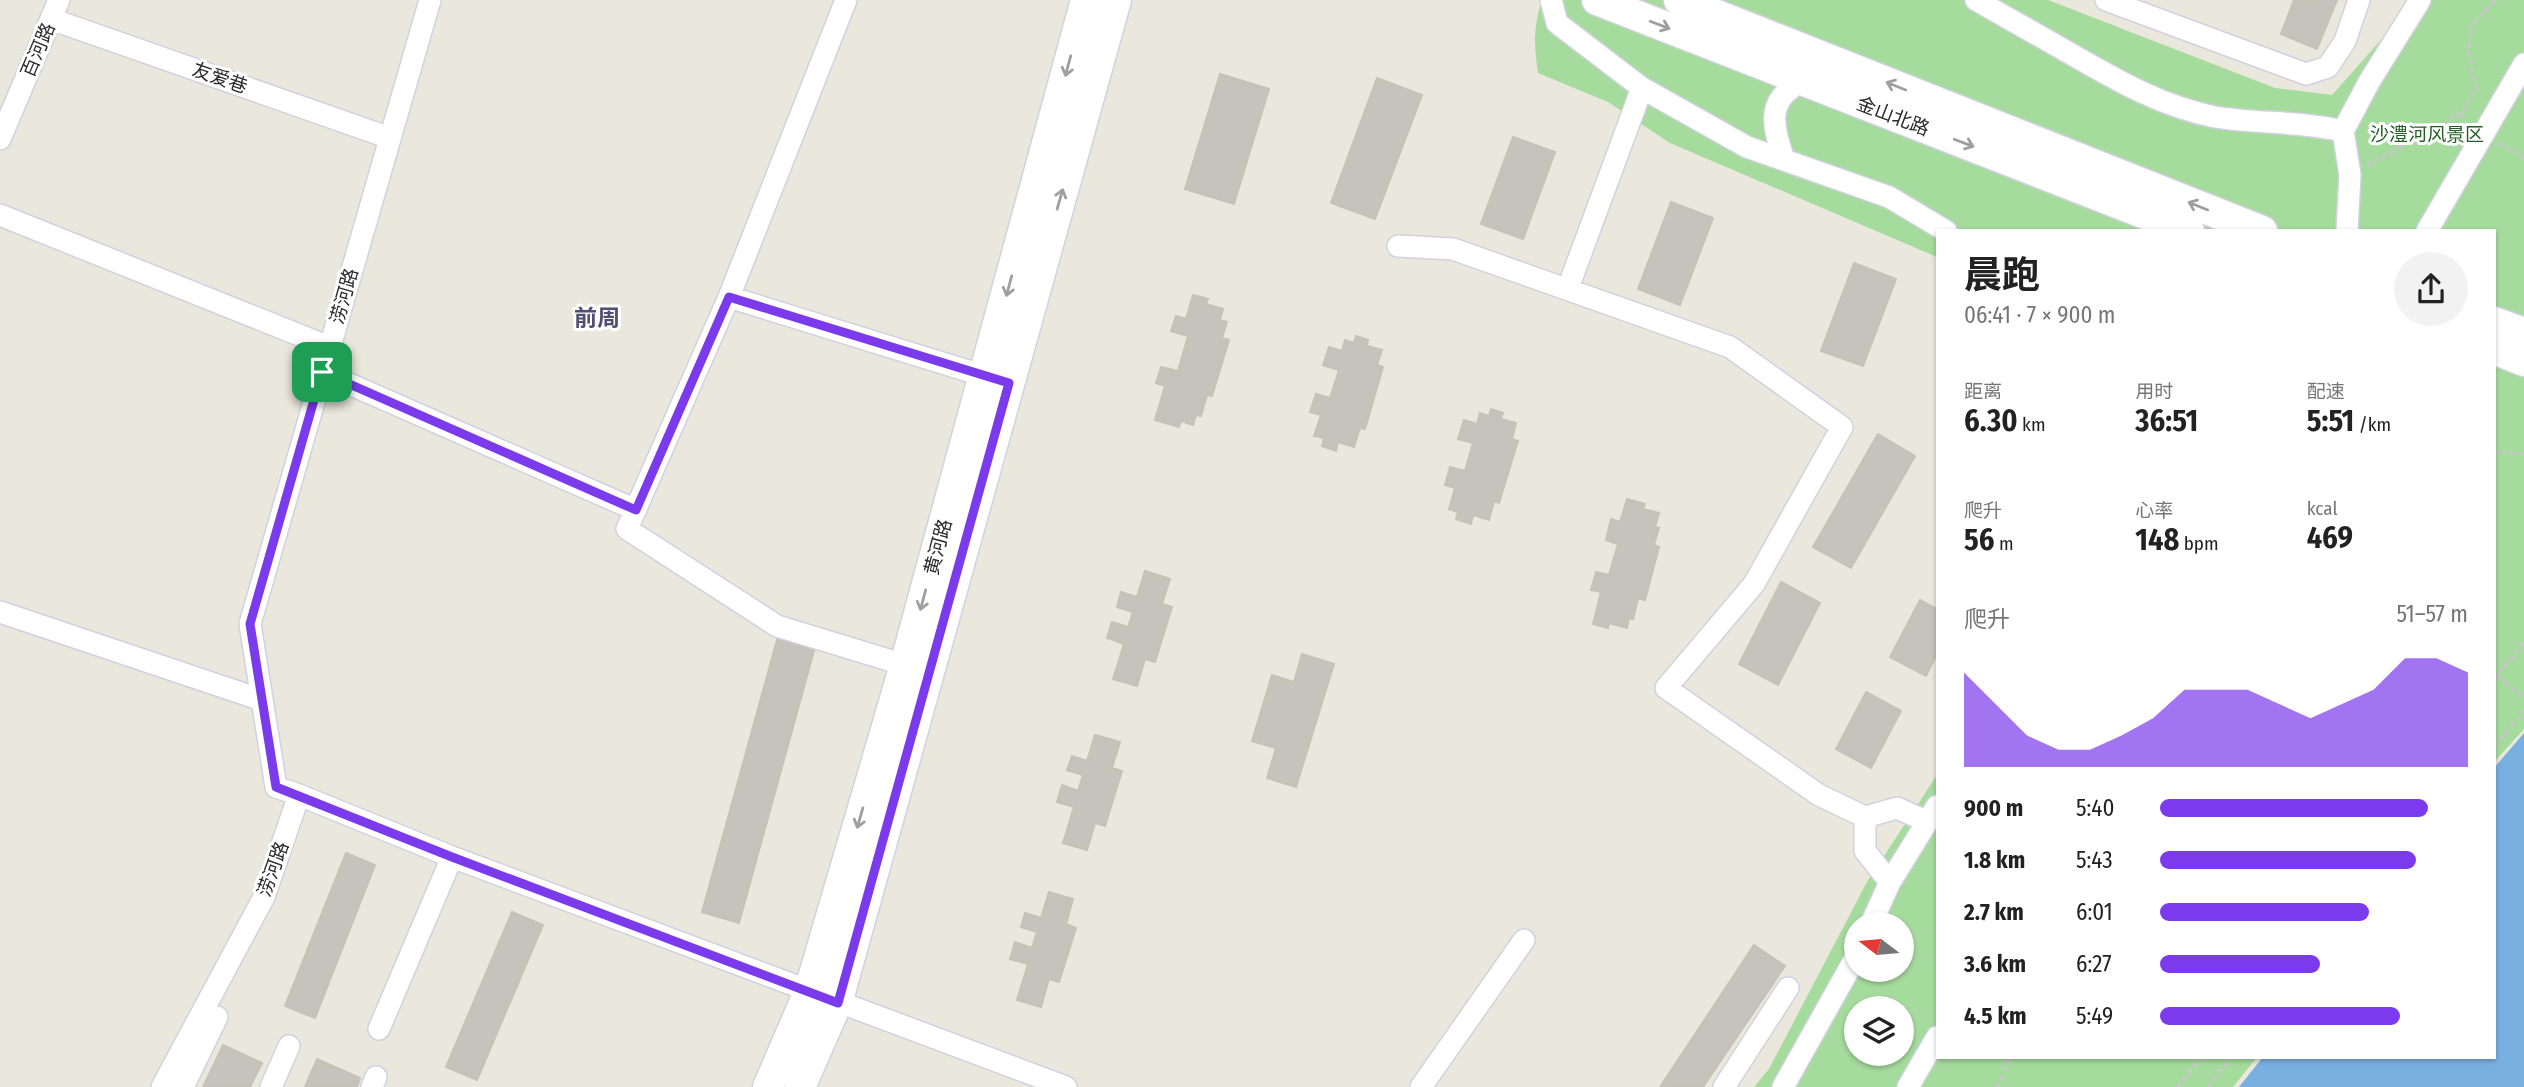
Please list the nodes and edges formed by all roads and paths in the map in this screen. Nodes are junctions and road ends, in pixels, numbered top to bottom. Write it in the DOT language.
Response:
graph roads {
  1 [pos="430,0"];
  2 [pos="846,0"];
  3 [pos="1086,0"];
  4 [pos="1116,0"];
  5 [pos="1551,0"];
  6 [pos="1597,0"];
  7 [pos="1679,0"];
  8 [pos="1976,0"];
  9 [pos="2106,0"];
  10 [pos="2359,0"];
  11 [pos="2420,0"];
  12 [pos="2496,0"];
  13 [pos="55,9"];
  14 [pos="2524,64"];
  15 [pos="1804,81"];
  16 [pos="1642,88"];
  17 [pos="2343,131"];
  18 [pos="2483,133"];
  19 [pos="390,138"];
  20 [pos="0,139"];
  21 [pos="2524,158"];
  22 [pos="1784,160"];
  23 [pos="2350,175"];
  24 [pos="0,215"];
  25 [pos="1943,229"];
  26 [pos="2184,229"];
  27 [pos="2257,229"];
  28 [pos="2347,229"];
  29 [pos="2428,229"];
  30 [pos="1398,246"];
  31 [pos="1567,288"];
  32 [pos="729,297"];
  33 [pos="2496,323"];
  34 [pos="2524,333"];
  35 [pos="329,347"];
  36 [pos="2496,350"];
  37 [pos="2524,361"];
  38 [pos="322,372"];
  39 [pos="997,380"];
  40 [pos="2496,451"];
  41 [pos="2524,454"];
  42 [pos="636,510"];
  43 [pos="0,612"];
  44 [pos="2524,642"];
  45 [pos="905,665"];
  46 [pos="2496,677"];
  47 [pos="2496,679"];
  48 [pos="2524,698"];
  49 [pos="262,700"];
  50 [pos="2524,711"];
  51 [pos="2496,744"];
  52 [pos="299,795"];
  53 [pos="1932,814"];
  54 [pos="1865,817"];
  55 [pos="452,857"];
  56 [pos="1890,882"];
  57 [pos="1876,912"];
  58 [pos="1524,940"];
  59 [pos="1844,978"];
  60 [pos="1788,988"];
  61 [pos="809,992"];
  62 [pos="838,1003"];
  63 [pos="217,1017"];
  64 [pos="379,1029"];
  65 [pos="1936,1039"];
  66 [pos="289,1046"];
  67 [pos="2010,1059"];
  68 [pos="2200,1059"];
  69 [pos="2229,1059"];
  70 [pos="162,1087"];
  71 [pos="183,1087"];
  72 [pos="271,1087"];
  73 [pos="768,1087"];
  74 [pos="800,1087"];
  75 [pos="1066,1087"];
  76 [pos="1421,1087"];
  77 [pos="1724,1087"];
  78 [pos="1783,1087"];
  79 [pos="1908,1087"];
  80 [pos="1997,1087"];
  81 [pos="2177,1087"];
  82 [pos="2208,1087"];
  1 -- 19 [label="street, 涝河路"];
  2 -- 32 [label="street"];
  3 -- 39 [label="main road, 黄河路, one-way"];
  39 -- 4 [label="main road, 黄河路, one-way"];
  5 -- 16 [label="street"];
  6 -- 15 [label="main road, 金山北路, one-way"];
  27 -- 7 [label="main road, 金山北路, one-way"];
  8 -- 17 [label="street"];
  9 -- 10 [label="street"];
  11 -- 17 [label="street"];
  12 -- 23 [label="path"];
  13 -- 19 [label="street, 友爱巷"];
  13 -- 20 [label="street, 百河路"];
  14 -- 18 [label="street"];
  15 -- 22 [label="street"];
  15 -- 26 [label="main road, 金山北路, one-way"];
  16 -- 22 [label="street"];
  16 -- 31 [label="street"];
  17 -- 23 [label="street"];
  18 -- 21 [label="path"];
  18 -- 29 [label="street"];
  19 -- 35 [label="street, 涝河路"];
  22 -- 25 [label="street"];
  23 -- 28 [label="street"];
  24 -- 35 [label="street"];
  30 -- 31 [label="street"];
  31 -- 54 [label="street"];
  32 -- 39 [label="street"];
  32 -- 42 [label="street"];
  33 -- 34 [label="main road"];
  35 -- 38 [label="street, 涝河路"];
  36 -- 37 [label="main road"];
  38 -- 42 [label="street"];
  38 -- 49 [label="street, 涝河路"];
  39 -- 45 [label="main road, 黄河路, one-way"];
  39 -- 62 [label="main road, 黄河路"];
  40 -- 41 [label="path"];
  42 -- 45 [label="street"];
  43 -- 49 [label="street"];
  44 -- 46 [label="path"];
  45 -- 61 [label="main road, 黄河路, one-way"];
  47 -- 48 [label="path"];
  49 -- 52 [label="street, 涝河路"];
  50 -- 51 [label="path"];
  52 -- 55 [label="street"];
  52 -- 70 [label="street, 涝河路"];
  53 -- 54 [label="street"];
  53 -- 56 [label="street"];
  54 -- 56 [label="street"];
  55 -- 61 [label="street"];
  55 -- 64 [label="street"];
  56 -- 57 [label="street"];
  58 -- 76 [label="street"];
  59 -- 78 [label="street"];
  60 -- 77 [label="street"];
  61 -- 62 [label="street"];
  61 -- 73 [label="main road, 黄河路"];
  62 -- 74 [label="main road, 黄河路"];
  62 -- 75 [label="street"];
  63 -- 71 [label="street"];
  65 -- 79 [label="street"];
  66 -- 72 [label="street"];
  67 -- 80 [label="path"];
  68 -- 81 [label="path"];
  69 -- 82 [label="path"];
}
